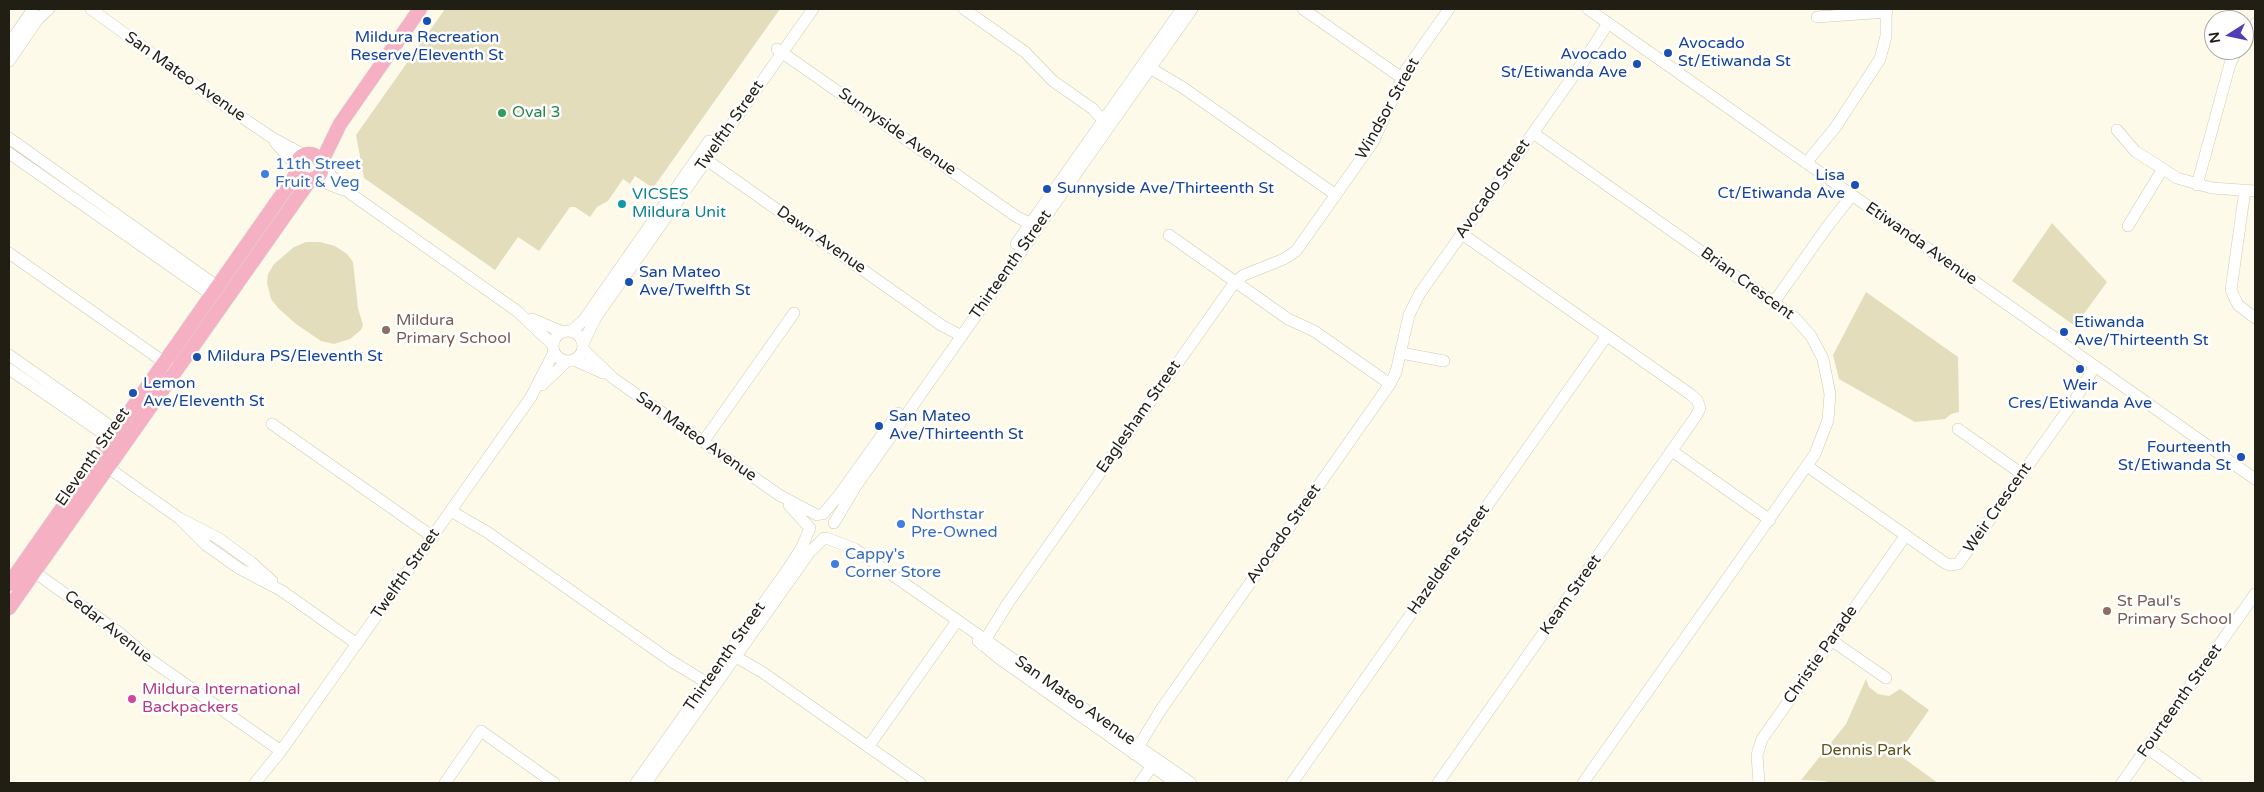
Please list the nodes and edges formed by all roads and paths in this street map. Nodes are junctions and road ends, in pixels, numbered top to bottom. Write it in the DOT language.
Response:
graph roads {
  1 [pos="33,9"];
  2 [pos="49,9"];
  3 [pos="83,9"];
  4 [pos="420,9"];
  5 [pos="804,9"];
  6 [pos="813,9"];
  7 [pos="964,9"];
  8 [pos="1182,9"];
  9 [pos="1192,9"];
  10 [pos="1303,9"];
  11 [pos="1449,9"];
  12 [pos="1588,9"];
  13 [pos="1887,10"];
  14 [pos="95,12"];
  15 [pos="1818,16"];
  16 [pos="1610,24"];
  17 [pos="9,44"];
  18 [pos="778,50"];
  19 [pos="2232,60"];
  20 [pos="9,61"];
  21 [pos="1149,63"];
  22 [pos="1402,78"];
  23 [pos="1109,120"];
  24 [pos="340,124"];
  25 [pos="2117,130"];
  26 [pos="1533,133"];
  27 [pos="9,138"];
  28 [pos="28,152"];
  29 [pos="9,153"];
  30 [pos="703,157"];
  31 [pos="21,162"];
  32 [pos="301,162"];
  33 [pos="1809,165"];
  34 [pos="51,168"];
  35 [pos="2162,170"];
  36 [pos="317,172"];
  37 [pos="44,178"];
  38 [pos="73,184"];
  39 [pos="2197,185"];
  40 [pos="2250,191"];
  41 [pos="66,194"];
  42 [pos="1850,194"];
  43 [pos="1336,195"];
  44 [pos="103,212"];
  45 [pos="2128,226"];
  46 [pos="1032,228"];
  47 [pos="1462,234"];
  48 [pos="1169,235"];
  49 [pos="9,253"];
  50 [pos="1290,256"];
  51 [pos="1235,282"];
  52 [pos="215,291"];
  53 [pos="227,298"];
  54 [pos="1774,302"];
  55 [pos="517,311"];
  56 [pos="794,313"];
  57 [pos="2255,318"];
  58 [pos="567,331"];
  59 [pos="956,336"];
  60 [pos="1606,337"];
  61 [pos="583,346"];
  62 [pos="554,348"];
  63 [pos="1401,353"];
  64 [pos="9,355"];
  65 [pos="571,360"];
  66 [pos="1444,361"];
  67 [pos="170,367"];
  68 [pos="2097,368"];
  69 [pos="9,369"];
  70 [pos="613,378"];
  71 [pos="1390,384"];
  72 [pos="531,397"];
  73 [pos="272,424"];
  74 [pos="1958,429"];
  75 [pos="117,437"];
  76 [pos="703,442"];
  77 [pos="1672,450"];
  78 [pos="1807,466"];
  79 [pos="107,467"];
  80 [pos="2022,474"];
  81 [pos="2255,480"];
  82 [pos="779,496"];
  83 [pos="453,508"];
  84 [pos="820,514"];
  85 [pos="1770,520"];
  86 [pos="834,525"];
  87 [pos="810,528"];
  88 [pos="1906,535"];
  89 [pos="432,537"];
  90 [pos="825,538"];
  91 [pos="855,550"];
  92 [pos="34,571"];
  93 [pos="12,582"];
  94 [pos="2255,594"];
  95 [pos="9,608"];
  96 [pos="957,621"];
  97 [pos="982,640"];
  98 [pos="1831,640"];
  99 [pos="357,644"];
  100 [pos="733,652"];
  101 [pos="1886,678"];
  102 [pos="708,688"];
  103 [pos="868,747"];
  104 [pos="1134,748"];
  105 [pos="2147,748"];
  106 [pos="281,751"];
  107 [pos="1156,764"];
  108 [pos="255,783"];
  109 [pos="265,783"];
  110 [pos="445,783"];
  111 [pos="554,783"];
  112 [pos="636,783"];
  113 [pos="646,783"];
  114 [pos="920,783"];
  115 [pos="1140,783"];
  116 [pos="1145,783"];
  117 [pos="1176,783"];
  118 [pos="1191,783"];
  119 [pos="1292,783"];
  120 [pos="1438,783"];
  121 [pos="1583,783"];
  122 [pos="1759,783"];
  123 [pos="2122,783"];
  124 [pos="2196,783"];
  1 -- 17 [label="street"];
  2 -- 20 [label="street"];
  3 -- 14 [label="street, San Mateo Avenue"];
  4 -- 24 [label="main road, Eleventh Street"];
  5 -- 18 [label="street, Twelfth Street"];
  6 -- 18 [label="street, Twelfth Street"];
  7 -- 23 [label="street"];
  8 -- 21 [label="street, Thirteenth Street"];
  9 -- 21 [label="street, Thirteenth Street"];
  10 -- 22 [label="street"];
  11 -- 22 [label="street, Windsor Street"];
  12 -- 16 [label="street, Etiwanda Avenue"];
  13 -- 15 [label="street"];
  13 -- 33 [label="street"];
  14 -- 32 [label="street, San Mateo Avenue"];
  16 -- 26 [label="street, Avocado Street"];
  16 -- 33 [label="street, Etiwanda Avenue"];
  18 -- 30 [label="street, Twelfth Street"];
  18 -- 46 [label="street, Sunnyside Avenue"];
  19 -- 39 [label="street"];
  21 -- 23 [label="street, Thirteenth Street"];
  21 -- 43 [label="street"];
  22 -- 43 [label="street, Windsor Street"];
  23 -- 46 [label="street, Thirteenth Street"];
  24 -- 32 [label="main road, Eleventh Street"];
  24 -- 36 [label="main road, Eleventh Street"];
  25 -- 35 [label="street"];
  26 -- 47 [label="street, Avocado Street"];
  26 -- 54 [label="street, Brian Crescent"];
  27 -- 28 [label="street"];
  28 -- 31 [label="street"];
  28 -- 34 [label="street"];
  29 -- 31 [label="street"];
  30 -- 58 [label="street, Twelfth Street"];
  30 -- 59 [label="street, Dawn Avenue"];
  30 -- 61 [label="street, Twelfth Street"];
  31 -- 37 [label="street"];
  32 -- 36 [label="main road"];
  32 -- 36 [label="main road"];
  32 -- 52 [label="main road, Eleventh Street"];
  33 -- 42 [label="street, Etiwanda Avenue"];
  34 -- 37 [label="street"];
  34 -- 38 [label="street"];
  35 -- 39 [label="street"];
  35 -- 45 [label="street"];
  36 -- 53 [label="main road, Eleventh Street"];
  36 -- 55 [label="street"];
  37 -- 41 [label="street"];
  38 -- 41 [label="street"];
  38 -- 44 [label="street"];
  39 -- 40 [label="street"];
  40 -- 57 [label="street"];
  41 -- 44 [label="street"];
  42 -- 54 [label="street"];
  42 -- 68 [label="street, Etiwanda Avenue"];
  43 -- 50 [label="street, Windsor Street"];
  44 -- 52 [label="street"];
  46 -- 59 [label="street, Thirteenth Street"];
  47 -- 60 [label="street"];
  47 -- 63 [label="street, Avocado Street"];
  48 -- 51 [label="street"];
  49 -- 67 [label="street"];
  50 -- 51 [label="street, Eaglesham Street"];
  51 -- 71 [label="street"];
  51 -- 97 [label="street, Eaglesham Street"];
  52 -- 53 [label="main road"];
  52 -- 67 [label="main road, Eleventh Street"];
  53 -- 67 [label="main road, Eleventh Street"];
  54 -- 78 [label="street, Brian Crescent"];
  55 -- 58 [label="street"];
  55 -- 62 [label="street"];
  56 -- 76 [label="street"];
  58 -- 61 [label="street"];
  58 -- 62 [label="street"];
  59 -- 84 [label="street, Thirteenth Street"];
  59 -- 86 [label="street, Thirteenth Street"];
  60 -- 77 [label="street, Keam Street"];
  60 -- 119 [label="street, Hazeldene Street"];
  61 -- 65 [label="street"];
  61 -- 70 [label="street, San Mateo Avenue"];
  62 -- 65 [label="street"];
  62 -- 72 [label="street, Twelfth Street"];
  63 -- 66 [label="street"];
  63 -- 71 [label="street, Avocado Street"];
  64 -- 75 [label="street"];
  65 -- 70 [label="street, San Mateo Avenue"];
  65 -- 72 [label="street, Twelfth Street"];
  67 -- 75 [label="main road, Eleventh Street"];
  68 -- 80 [label="street, Weir Crescent"];
  68 -- 81 [label="street, Etiwanda Avenue"];
  69 -- 75 [label="street"];
  70 -- 76 [label="street, San Mateo Avenue"];
  71 -- 104 [label="street, Avocado Street"];
  72 -- 83 [label="street, Twelfth Street"];
  73 -- 89 [label="street"];
  74 -- 80 [label="street"];
  75 -- 79 [label="main road, Eleventh Street"];
  75 -- 93 [label="main road, Eleventh Street"];
  76 -- 82 [label="street, San Mateo Avenue"];
  77 -- 85 [label="street"];
  77 -- 120 [label="street, Keam Street"];
  78 -- 85 [label="street, Brian Crescent"];
  78 -- 88 [label="street, Weir Crescent"];
  79 -- 92 [label="main road, Eleventh Street"];
  79 -- 99 [label="street"];
  80 -- 88 [label="street, Weir Crescent"];
  82 -- 84 [label="street, San Mateo Avenue"];
  82 -- 87 [label="street, San Mateo Avenue"];
  83 -- 89 [label="street, Twelfth Street"];
  83 -- 102 [label="street"];
  84 -- 86 [label="street"];
  84 -- 87 [label="street"];
  85 -- 121 [label="street, Brian Crescent"];
  86 -- 90 [label="street"];
  86 -- 91 [label="street, San Mateo Avenue"];
  87 -- 90 [label="street"];
  87 -- 100 [label="street, Thirteenth Street"];
  88 -- 98 [label="street, Christie Parade"];
  89 -- 99 [label="street, Twelfth Street"];
  90 -- 91 [label="street, San Mateo Avenue"];
  90 -- 100 [label="street, Thirteenth Street"];
  91 -- 96 [label="street, San Mateo Avenue"];
  92 -- 93 [label="main road, Eleventh Street"];
  92 -- 106 [label="street, Cedar Avenue"];
  93 -- 95 [label="main road, Eleventh Street"];
  94 -- 105 [label="street, Fourteenth Street"];
  96 -- 97 [label="street, San Mateo Avenue"];
  96 -- 103 [label="street"];
  97 -- 104 [label="street, San Mateo Avenue"];
  98 -- 101 [label="street"];
  98 -- 122 [label="street, Christie Parade"];
  99 -- 106 [label="street, Twelfth Street"];
  100 -- 102 [label="street, Thirteenth Street"];
  100 -- 103 [label="street"];
  102 -- 112 [label="street, Thirteenth Street"];
  102 -- 113 [label="street, Thirteenth Street"];
  103 -- 114 [label="street"];
  104 -- 107 [label="street, San Mateo Avenue"];
  105 -- 123 [label="street, Fourteenth Street"];
  105 -- 124 [label="street"];
  106 -- 108 [label="street, Twelfth Street"];
  106 -- 109 [label="street, Twelfth Street"];
  107 -- 115 [label="street"];
  107 -- 116 [label="street"];
  107 -- 117 [label="street, San Mateo Avenue"];
  107 -- 118 [label="street, San Mateo Avenue"];
  110 -- 111 [label="street"];
}
